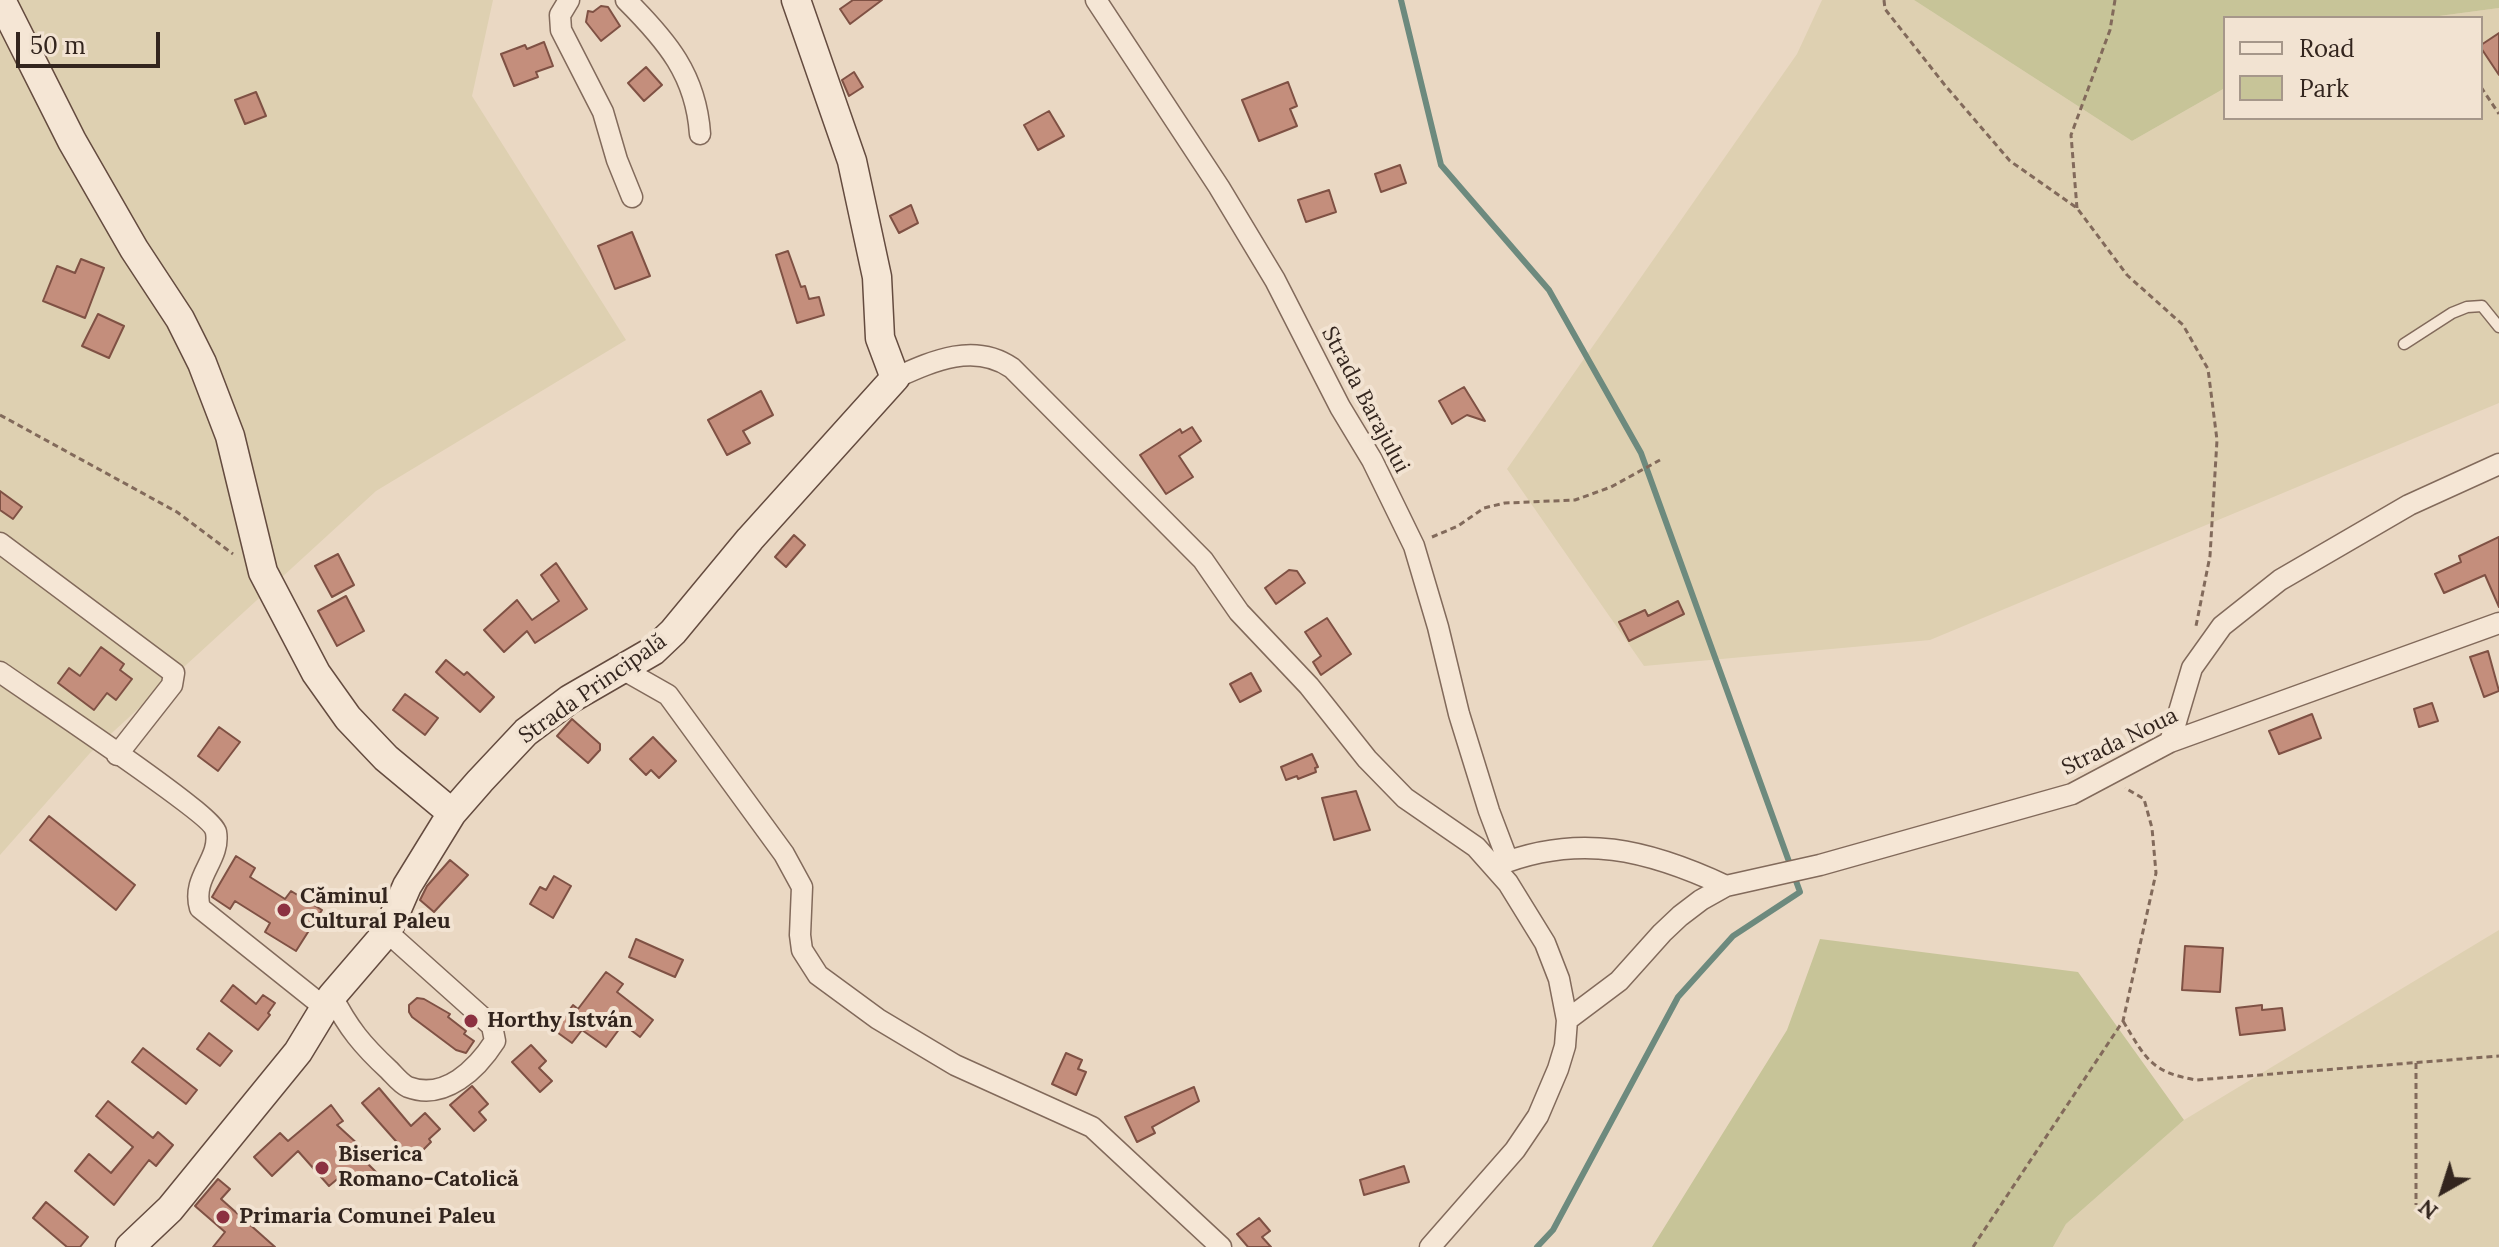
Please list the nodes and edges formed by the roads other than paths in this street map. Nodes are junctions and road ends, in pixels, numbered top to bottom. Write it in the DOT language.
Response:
graph roads {
  1 [pos="1,0"];
  2 [pos="569,0"];
  3 [pos="626,0"];
  4 [pos="796,0"];
  5 [pos="1096,0"];
  6 [pos="700,134"];
  7 [pos="632,197"];
  8 [pos="2499,327"];
  9 [pos="2404,344"];
  10 [pos="895,378"];
  11 [pos="2499,464"];
  12 [pos="0,543"];
  13 [pos="2499,623"];
  14 [pos="624,670"];
  15 [pos="0,672"];
  16 [pos="2170,742"];
  17 [pos="117,755"];
  18 [pos="452,813"];
  19 [pos="1500,864"];
  20 [pos="1732,884"];
  21 [pos="387,932"];
  22 [pos="328,1002"];
  23 [pos="1567,1020"];
  24 [pos="130,1247"];
  25 [pos="1221,1247"];
  26 [pos="1430,1247"];
  1 -- 18 [label="main road"];
  2 -- 7 [label="street"];
  3 -- 6 [label="street"];
  4 -- 10 [label="main road"];
  5 -- 19 [label="street, Strada Barajului"];
  8 -- 9 [label="lane"];
  10 -- 14 [label="main road, Strada Principală"];
  10 -- 19 [label="street"];
  11 -- 16 [label="street"];
  12 -- 17 [label="street"];
  13 -- 16 [label="street, Strada Noua"];
  14 -- 18 [label="main road, Strada Principală"];
  14 -- 25 [label="street"];
  15 -- 17 [label="street"];
  16 -- 20 [label="street, Strada Noua"];
  17 -- 22 [label="street"];
  18 -- 21 [label="main road, Strada Principală"];
  19 -- 20 [label="street"];
  19 -- 23 [label="street"];
  20 -- 23 [label="street, Strada Noua"];
  21 -- 22 [label="main road, Strada Principală"];
  21 -- 22 [label="street"];
  22 -- 24 [label="main road, Strada Principală"];
  23 -- 26 [label="street"];
}
